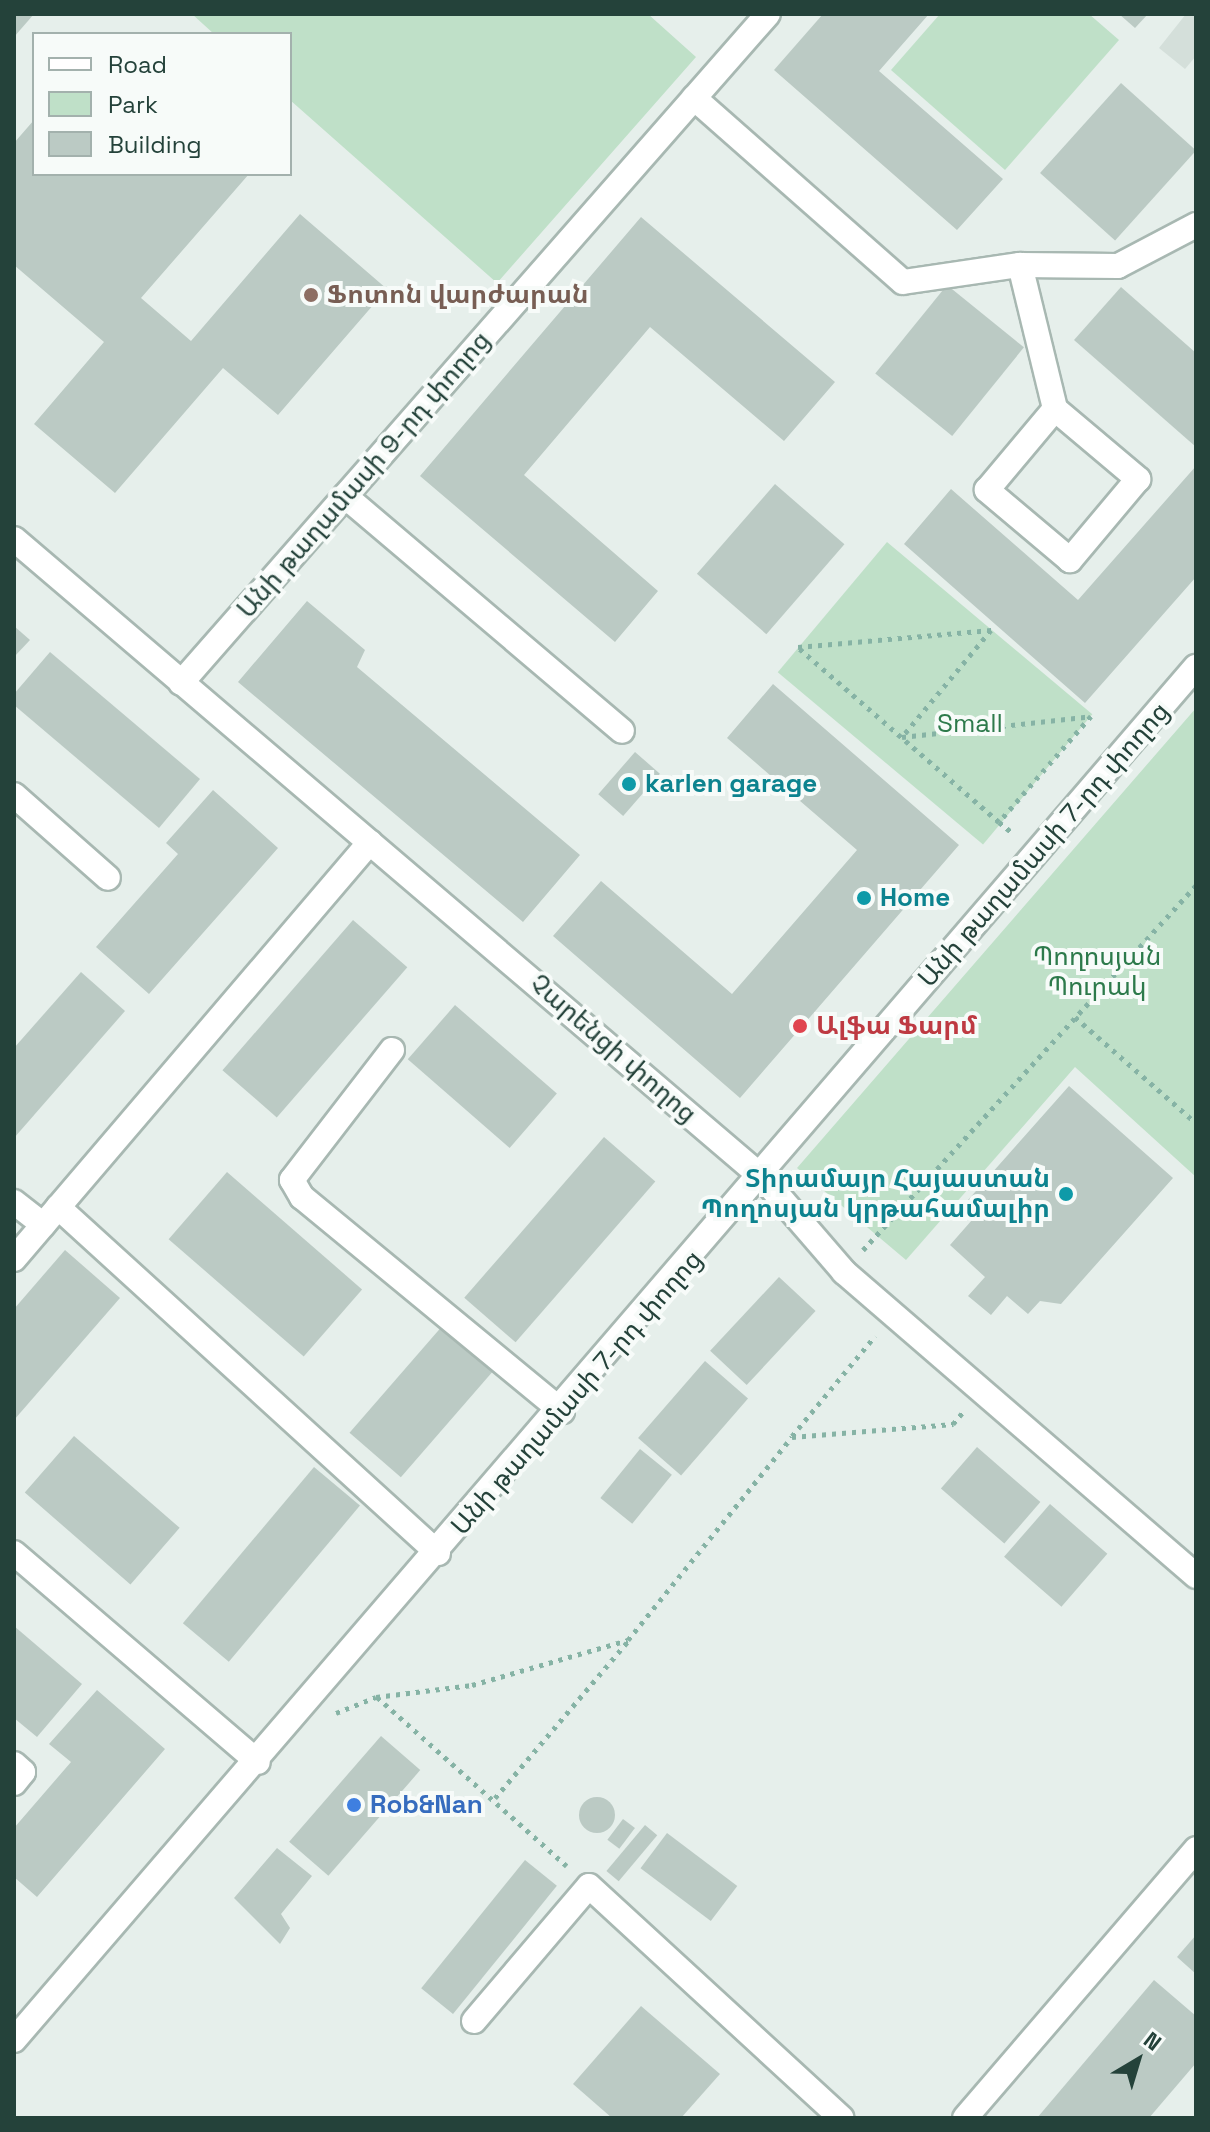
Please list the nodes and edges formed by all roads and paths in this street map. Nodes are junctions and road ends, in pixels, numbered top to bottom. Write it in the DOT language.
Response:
graph roads {
  1 [pos="768,14"];
  2 [pos="694,98"];
  3 [pos="1196,225"];
  4 [pos="1020,265"];
  5 [pos="1055,409"];
  6 [pos="345,496"];
  7 [pos="14,539"];
  8 [pos="1196,667"];
  9 [pos="181,683"];
  10 [pos="622,731"];
  11 [pos="902,737"];
  12 [pos="14,795"];
  13 [pos="370,842"];
  14 [pos="108,878"];
  15 [pos="1196,885"];
  16 [pos="1075,1017"];
  17 [pos="392,1050"];
  18 [pos="1196,1123"];
  19 [pos="763,1178"];
  20 [pos="14,1202"];
  21 [pos="51,1216"];
  22 [pos="14,1259"];
  23 [pos="844,1272"];
  24 [pos="893,1313"];
  25 [pos="981,1390"];
  26 [pos="562,1411"];
  27 [pos="792,1437"];
  28 [pos="14,1553"];
  29 [pos="438,1553"];
  30 [pos="1196,1576"];
  31 [pos="628,1640"];
  32 [pos="376,1697"];
  33 [pos="319,1719"];
  34 [pos="258,1762"];
  35 [pos="14,1764"];
  36 [pos="14,1783"];
  37 [pos="495,1798"];
  38 [pos="1196,1849"];
  39 [pos="589,1886"];
  40 [pos="474,2021"];
  41 [pos="14,2040"];
  42 [pos="841,2118"];
  43 [pos="965,2118"];
  1 -- 2 [label="street, Անի թաղամասի 9-րդ փողոց"];
  2 -- 4 [label="street"];
  2 -- 6 [label="street, Անի թաղամասի 9-րդ փողոց"];
  3 -- 4 [label="street"];
  4 -- 5 [label="street"];
  5 -- 5 [label="street"];
  6 -- 9 [label="street, Անի թաղամասի 9-րդ փողոց"];
  6 -- 10 [label="street"];
  7 -- 9 [label="street, Չարենցի փողոց"];
  8 -- 19 [label="street, Անի թաղամասի 7-րդ փողոց"];
  9 -- 13 [label="street, Չարենցի փողոց"];
  11 -- 11 [label="path"];
  11 -- 11 [label="path"];
  12 -- 14 [label="street"];
  13 -- 19 [label="street, Չարենցի փողոց"];
  13 -- 21 [label="street"];
  15 -- 16 [label="path"];
  16 -- 18 [label="path"];
  16 -- 23 [label="path"];
  17 -- 26 [label="street"];
  19 -- 23 [label="street, Չարենցի փողոց"];
  19 -- 26 [label="street, Անի թաղամասի 7-րդ փողոց"];
  20 -- 21 [label="street"];
  21 -- 22 [label="street"];
  21 -- 29 [label="street"];
  23 -- 24 [label="street, Չարենցի փողոց"];
  24 -- 25 [label="street, Չարենցի փողոց"];
  24 -- 27 [label="path"];
  25 -- 27 [label="path"];
  25 -- 30 [label="street, Չարենցի փողոց"];
  26 -- 29 [label="street, Անի թաղամասի 7-րդ փողոց"];
  27 -- 31 [label="path"];
  28 -- 34 [label="street"];
  29 -- 34 [label="street, Անի թաղամասի 7-րդ փողոց"];
  31 -- 32 [label="path"];
  31 -- 37 [label="path"];
  32 -- 33 [label="path"];
  32 -- 37 [label="path"];
  34 -- 41 [label="street, Անի թաղամասի 7-րդ փողոց"];
  35 -- 36 [label="street"];
  37 -- 39 [label="path"];
  38 -- 43 [label="street"];
  39 -- 40 [label="street"];
  39 -- 42 [label="street"];
}
